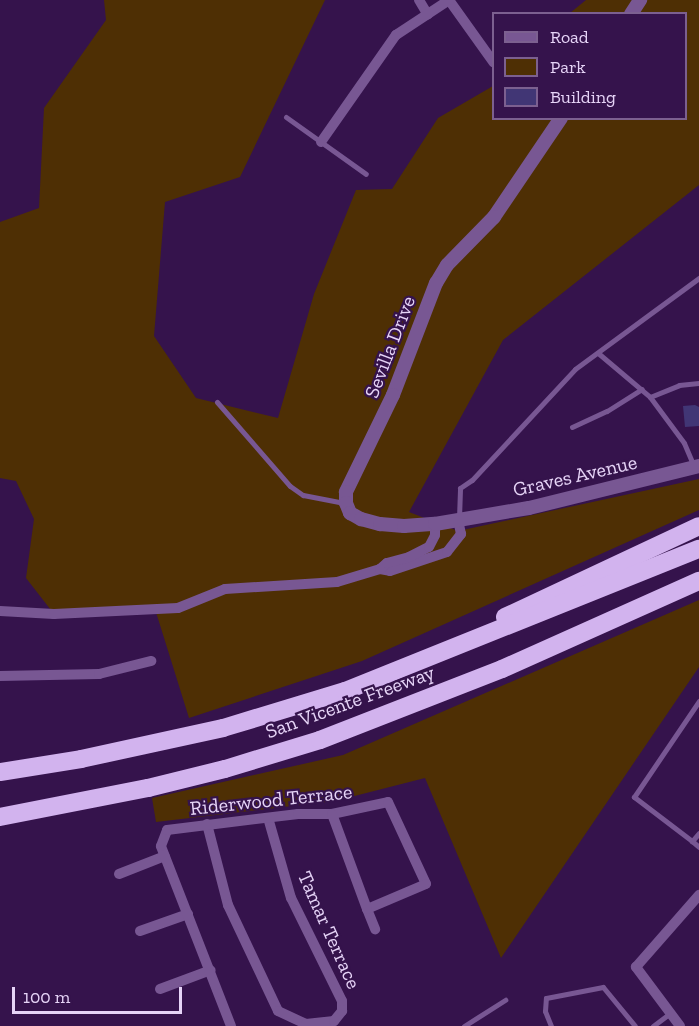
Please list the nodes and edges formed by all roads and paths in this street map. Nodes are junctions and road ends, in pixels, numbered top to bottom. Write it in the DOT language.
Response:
graph roads {
  1 [pos="419,0"];
  2 [pos="449,0"];
  3 [pos="428,15"];
  4 [pos="492,60"];
  5 [pos="285,117"];
  6 [pos="560,120"];
  7 [pos="321,142"];
  8 [pos="366,174"];
  9 [pos="699,278"];
  10 [pos="598,353"];
  11 [pos="699,383"];
  12 [pos="642,389"];
  13 [pos="650,397"];
  14 [pos="217,402"];
  15 [pos="572,427"];
  16 [pos="696,466"];
  17 [pos="346,503"];
  18 [pos="458,520"];
  19 [pos="435,524"];
  20 [pos="699,526"];
  21 [pos="699,549"];
  22 [pos="380,569"];
  23 [pos="699,581"];
  24 [pos="0,611"];
  25 [pos="151,661"];
  26 [pos="0,675"];
  27 [pos="345,692"];
  28 [pos="699,701"];
  29 [pos="0,772"];
  30 [pos="332,814"];
  31 [pos="0,817"];
  32 [pos="268,818"];
  33 [pos="207,824"];
  34 [pos="699,833"];
  35 [pos="692,841"];
  36 [pos="699,847"];
  37 [pos="165,856"];
  38 [pos="119,874"];
  39 [pos="699,895"];
  40 [pos="366,909"];
  41 [pos="188,914"];
  42 [pos="375,928"];
  43 [pos="140,931"];
  44 [pos="211,970"];
  45 [pos="160,989"];
  46 [pos="505,1000"];
  47 [pos="669,1014"];
  48 [pos="231,1026"];
  49 [pos="464,1026"];
  50 [pos="551,1026"];
  51 [pos="635,1026"];
  52 [pos="653,1026"];
  53 [pos="680,1026"];
  1 -- 3 [label="street"];
  2 -- 3 [label="street"];
  2 -- 4 [label="street"];
  3 -- 7 [label="street"];
  5 -- 7 [label="lane"];
  6 -- 17 [label="street, Sevilla Drive"];
  7 -- 8 [label="lane"];
  9 -- 10 [label="lane"];
  10 -- 12 [label="lane"];
  10 -- 18 [label="lane"];
  11 -- 13 [label="lane"];
  12 -- 13 [label="lane"];
  12 -- 15 [label="lane"];
  13 -- 16 [label="lane"];
  14 -- 17 [label="lane"];
  16 -- 18 [label="street, Graves Avenue"];
  17 -- 19 [label="street"];
  18 -- 19 [label="street"];
  18 -- 22 [label="street"];
  19 -- 22 [label="street"];
  20 -- 27 [label="highway"];
  21 -- 27 [label="highway, San Vicente Freeway"];
  22 -- 24 [label="street"];
  23 -- 31 [label="highway, San Vicente Freeway"];
  25 -- 26 [label="street"];
  27 -- 29 [label="highway, San Vicente Freeway"];
  28 -- 35 [label="lane"];
  30 -- 32 [label="street, Riderwood Terrace"];
  30 -- 40 [label="street"];
  30 -- 40 [label="street, Riderwood Terrace"];
  32 -- 33 [label="street, Riderwood Terrace"];
  32 -- 33 [label="street, Tamar Terrace"];
  33 -- 37 [label="street, Riderwood Terrace"];
  34 -- 35 [label="lane"];
  35 -- 36 [label="lane"];
  37 -- 38 [label="street"];
  37 -- 41 [label="street"];
  39 -- 47 [label="street"];
  40 -- 42 [label="street"];
  41 -- 43 [label="street"];
  41 -- 44 [label="street"];
  44 -- 45 [label="street"];
  44 -- 48 [label="street"];
  46 -- 49 [label="lane"];
  47 -- 52 [label="lane"];
  47 -- 53 [label="street"];
  50 -- 51 [label="lane"];
}
